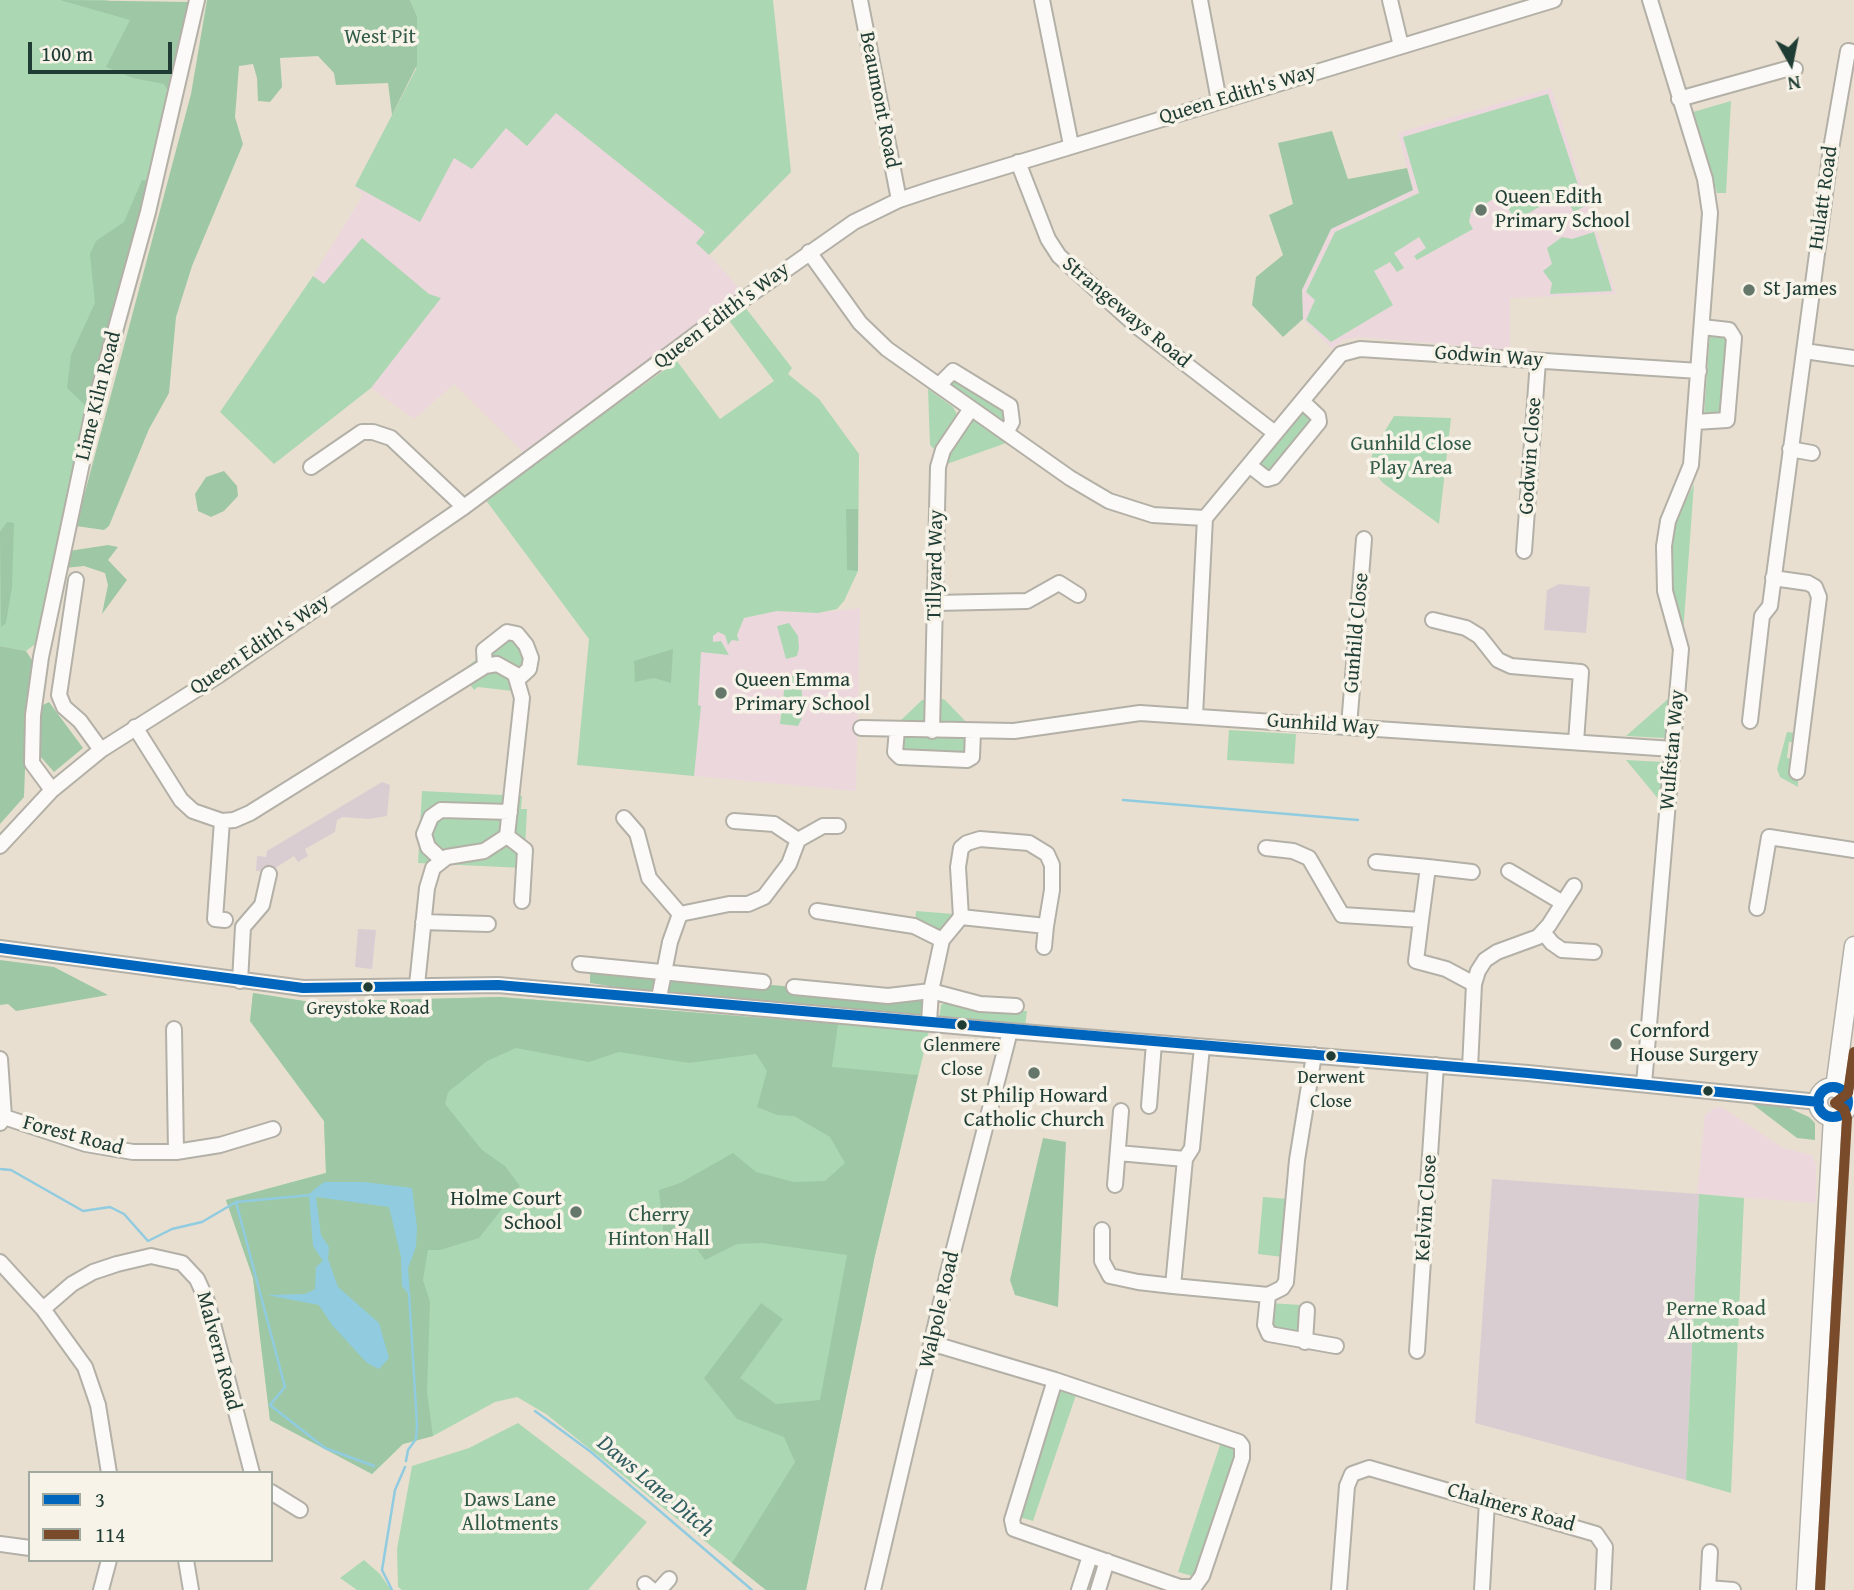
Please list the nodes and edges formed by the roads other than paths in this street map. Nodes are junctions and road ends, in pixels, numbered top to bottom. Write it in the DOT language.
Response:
graph roads {
  1 [pos="197,0"];
  2 [pos="860,0"];
  3 [pos="1042,0"];
  4 [pos="1200,0"];
  5 [pos="1390,0"];
  6 [pos="1553,0"];
  7 [pos="1650,0"];
  8 [pos="1401,46"];
  9 [pos="1854,52"];
  10 [pos="1795,69"];
  11 [pos="1679,99"];
  12 [pos="1219,102"];
  13 [pos="1071,145"];
  14 [pos="1018,162"];
  15 [pos="899,200"];
  16 [pos="809,252"];
  17 [pos="1702,327"];
  18 [pos="1804,351"];
  19 [pos="1854,358"];
  20 [pos="1538,360"];
  21 [pos="1699,371"];
  22 [pos="939,385"];
  23 [pos="1302,401"];
  24 [pos="970,410"];
  25 [pos="1695,422"];
  26 [pos="1006,433"];
  27 [pos="1275,433"];
  28 [pos="1790,449"];
  29 [pos="1812,453"];
  30 [pos="1249,465"];
  31 [pos="311,467"];
  32 [pos="464,506"];
  33 [pos="1205,518"];
  34 [pos="1364,539"];
  35 [pos="1524,551"];
  36 [pos="1773,578"];
  37 [pos="76,580"];
  38 [pos="1078,595"];
  39 [pos="935,603"];
  40 [pos="1433,620"];
  41 [pos="485,666"];
  42 [pos="518,679"];
  43 [pos="1195,716"];
  44 [pos="1750,721"];
  45 [pos="1349,726"];
  46 [pos="135,727"];
  47 [pos="860,729"];
  48 [pos="897,730"];
  49 [pos="932,731"];
  50 [pos="973,732"];
  51 [pos="1576,742"];
  52 [pos="1673,749"];
  53 [pos="101,750"];
  54 [pos="1797,772"];
  55 [pos="52,790"];
  56 [pos="510,812"];
  57 [pos="624,818"];
  58 [pos="222,821"];
  59 [pos="734,821"];
  60 [pos="838,826"];
  61 [pos="507,836"];
  62 [pos="799,840"];
  63 [pos="0,846"];
  64 [pos="1266,848"];
  65 [pos="1854,850"];
  66 [pos="442,860"];
  67 [pos="1376,862"];
  68 [pos="1428,867"];
  69 [pos="1509,871"];
  70 [pos="1472,872"];
  71 [pos="270,879"];
  72 [pos="1574,886"];
  73 [pos="522,901"];
  74 [pos="1563,903"];
  75 [pos="1757,908"];
  76 [pos="817,911"];
  77 [pos="680,914"];
  78 [pos="961,917"];
  79 [pos="225,920"];
  80 [pos="1421,920"];
  81 [pos="423,922"];
  82 [pos="488,924"];
  83 [pos="1039,925"];
  84 [pos="1543,932"];
  85 [pos="942,940"];
  86 [pos="1854,946"];
  87 [pos="1044,947"];
  88 [pos="0,948"];
  89 [pos="1594,952"];
  90 [pos="580,964"];
  91 [pos="665,970"];
  92 [pos="240,981"];
  93 [pos="763,982"];
  94 [pos="1474,984"];
  95 [pos="417,985"];
  96 [pos="794,987"];
  97 [pos="931,990"];
  98 [pos="659,998"];
  99 [pos="1016,1006"];
  100 [pos="929,1022"];
  101 [pos="174,1029"];
  102 [pos="1010,1031"];
  103 [pos="1154,1043"];
  104 [pos="1202,1047"];
  105 [pos="1314,1055"];
  106 [pos="0,1059"];
  107 [pos="1436,1065"];
  108 [pos="1470,1068"];
  109 [pos="1644,1084"];
  110 [pos="1835,1088"];
  111 [pos="1851,1101"];
  112 [pos="1819,1102"];
  113 [pos="1149,1106"];
  114 [pos="1121,1111"];
  115 [pos="1833,1117"];
  116 [pos="2,1120"];
  117 [pos="273,1129"];
  118 [pos="176,1152"];
  119 [pos="1118,1153"];
  120 [pos="1185,1160"];
  121 [pos="1115,1185"];
  122 [pos="1102,1230"];
  123 [pos="0,1262"];
  124 [pos="1173,1286"];
  125 [pos="1268,1295"];
  126 [pos="43,1309"];
  127 [pos="1307,1310"];
  128 [pos="1305,1342"];
  129 [pos="934,1344"];
  130 [pos="1336,1346"];
  131 [pos="1417,1352"];
  132 [pos="1055,1380"];
  133 [pos="109,1471"];
  134 [pos="251,1471"];
  135 [pos="273,1493"];
  136 [pos="1487,1501"];
  137 [pos="300,1510"];
  138 [pos="0,1544"];
  139 [pos="28,1548"];
  140 [pos="1710,1552"];
  141 [pos="1090,1556"];
  142 [pos="1107,1561"];
  143 [pos="108,1562"];
  144 [pos="186,1562"];
  145 [pos="1708,1589"];
  146 [pos="101,1590"];
  147 [pos="191,1590"];
  148 [pos="873,1590"];
  149 [pos="1079,1590"];
  150 [pos="1098,1590"];
  151 [pos="1339,1590"];
  152 [pos="1482,1590"];
  153 [pos="1603,1590"];
  154 [pos="1733,1590"];
  155 [pos="1806,1590"];
  1 -- 55 [label="street, Lime Kiln Road"];
  2 -- 15 [label="street, Beaumont Road"];
  3 -- 13 [label="street"];
  4 -- 12 [label="street"];
  5 -- 8 [label="street"];
  6 -- 8 [label="street, Queen Edith's Way"];
  7 -- 11 [label="street, Wulfstan Way"];
  8 -- 12 [label="street, Queen Edith's Way"];
  9 -- 18 [label="street, Hulatt Road"];
  10 -- 11 [label="street"];
  11 -- 17 [label="street, Wulfstan Way"];
  12 -- 13 [label="street, Queen Edith's Way"];
  13 -- 14 [label="street, Queen Edith's Way"];
  14 -- 15 [label="street, Queen Edith's Way"];
  14 -- 27 [label="street, Strangeways Road"];
  15 -- 16 [label="street, Queen Edith's Way"];
  16 -- 22 [label="street"];
  16 -- 32 [label="street, Queen Edith's Way"];
  17 -- 21 [label="street, Wulfstan Way"];
  17 -- 25 [label="street"];
  18 -- 19 [label="street"];
  18 -- 28 [label="street, Hulatt Road"];
  20 -- 21 [label="street, Godwin Way"];
  20 -- 23 [label="street, Godwin Way"];
  20 -- 35 [label="street, Godwin Close"];
  21 -- 25 [label="street, Wulfstan Way"];
  22 -- 24 [label="street"];
  22 -- 26 [label="street"];
  23 -- 27 [label="street, Godwin Way"];
  23 -- 30 [label="street"];
  24 -- 26 [label="street"];
  24 -- 39 [label="street, Tillyard Way"];
  25 -- 52 [label="street, Wulfstan Way"];
  26 -- 33 [label="street"];
  27 -- 30 [label="street, Godwin Way"];
  28 -- 29 [label="street"];
  28 -- 36 [label="street, Hulatt Road"];
  30 -- 33 [label="street, Godwin Way"];
  31 -- 32 [label="street"];
  32 -- 46 [label="street, Queen Edith's Way"];
  33 -- 43 [label="street"];
  34 -- 45 [label="street, Gunhild Close"];
  36 -- 44 [label="street, Hulatt Road"];
  36 -- 54 [label="street"];
  37 -- 53 [label="street"];
  38 -- 39 [label="street"];
  39 -- 49 [label="street, Tillyard Way"];
  40 -- 51 [label="street"];
  41 -- 42 [label="street"];
  41 -- 42 [label="street"];
  41 -- 58 [label="street"];
  42 -- 56 [label="street"];
  43 -- 45 [label="street, Gunhild Way"];
  43 -- 50 [label="street, Gunhild Way"];
  45 -- 51 [label="street, Gunhild Way"];
  46 -- 53 [label="street, Queen Edith's Way"];
  46 -- 58 [label="street"];
  47 -- 48 [label="street, Gunhild Way"];
  48 -- 49 [label="street, Gunhild Way"];
  48 -- 50 [label="street"];
  49 -- 50 [label="street, Gunhild Way"];
  51 -- 52 [label="street, Gunhild Way"];
  52 -- 109 [label="street, Wulfstan Way"];
  53 -- 55 [label="street, Queen Edith's Way"];
  55 -- 63 [label="street, Queen Edith's Way"];
  56 -- 61 [label="street"];
  56 -- 66 [label="street"];
  57 -- 77 [label="street"];
  58 -- 79 [label="street"];
  59 -- 62 [label="street"];
  60 -- 62 [label="street"];
  61 -- 66 [label="street"];
  61 -- 73 [label="street"];
  62 -- 77 [label="street"];
  64 -- 80 [label="street"];
  65 -- 75 [label="street"];
  66 -- 81 [label="street"];
  67 -- 68 [label="street"];
  68 -- 70 [label="street"];
  68 -- 80 [label="street"];
  69 -- 74 [label="street"];
  71 -- 92 [label="street"];
  72 -- 74 [label="street"];
  74 -- 84 [label="street"];
  76 -- 85 [label="street"];
  77 -- 91 [label="street"];
  78 -- 83 [label="street"];
  78 -- 83 [label="street"];
  78 -- 85 [label="street"];
  80 -- 94 [label="street"];
  81 -- 82 [label="street"];
  81 -- 95 [label="street"];
  83 -- 87 [label="street"];
  84 -- 89 [label="street"];
  84 -- 94 [label="street"];
  85 -- 97 [label="street"];
  86 -- 110 [label="main road"];
  88 -- 92 [label="street"];
  90 -- 91 [label="street"];
  91 -- 93 [label="street"];
  91 -- 98 [label="street"];
  92 -- 95 [label="street"];
  94 -- 108 [label="street"];
  95 -- 98 [label="street"];
  96 -- 97 [label="street"];
  97 -- 99 [label="street"];
  97 -- 100 [label="street"];
  98 -- 100 [label="street"];
  100 -- 102 [label="street"];
  101 -- 118 [label="street"];
  102 -- 103 [label="street"];
  102 -- 129 [label="street, Walpole Road"];
  103 -- 104 [label="street"];
  103 -- 113 [label="street"];
  104 -- 105 [label="street"];
  104 -- 120 [label="street"];
  105 -- 107 [label="street"];
  105 -- 125 [label="street"];
  106 -- 116 [label="street"];
  107 -- 108 [label="street"];
  107 -- 131 [label="street, Kelvin Close"];
  108 -- 109 [label="street"];
  109 -- 112 [label="street"];
  110 -- 111 [label="main road"];
  110 -- 112 [label="main road"];
  111 -- 115 [label="main road"];
  112 -- 115 [label="main road"];
  114 -- 119 [label="street"];
  115 -- 155 [label="main road"];
  116 -- 118 [label="street, Forest Road"];
  117 -- 118 [label="street, Forest Road"];
  119 -- 120 [label="street"];
  119 -- 121 [label="street"];
  120 -- 124 [label="street"];
  122 -- 124 [label="street"];
  123 -- 126 [label="street"];
  124 -- 125 [label="street"];
  125 -- 128 [label="street"];
  126 -- 133 [label="street"];
  126 -- 134 [label="street, Malvern Road"];
  127 -- 128 [label="street"];
  128 -- 130 [label="street"];
  129 -- 132 [label="street"];
  129 -- 148 [label="street, Walpole Road"];
  132 -- 141 [label="street"];
  132 -- 142 [label="street"];
  135 -- 137 [label="street"];
  136 -- 151 [label="street, Chalmers Road"];
  136 -- 152 [label="street"];
  136 -- 153 [label="street, Chalmers Road"];
  138 -- 139 [label="street"];
  140 -- 145 [label="street"];
  141 -- 142 [label="street"];
  141 -- 149 [label="street"];
  142 -- 150 [label="street"];
  143 -- 146 [label="street"];
  144 -- 147 [label="street"];
  145 -- 154 [label="street"];
}
